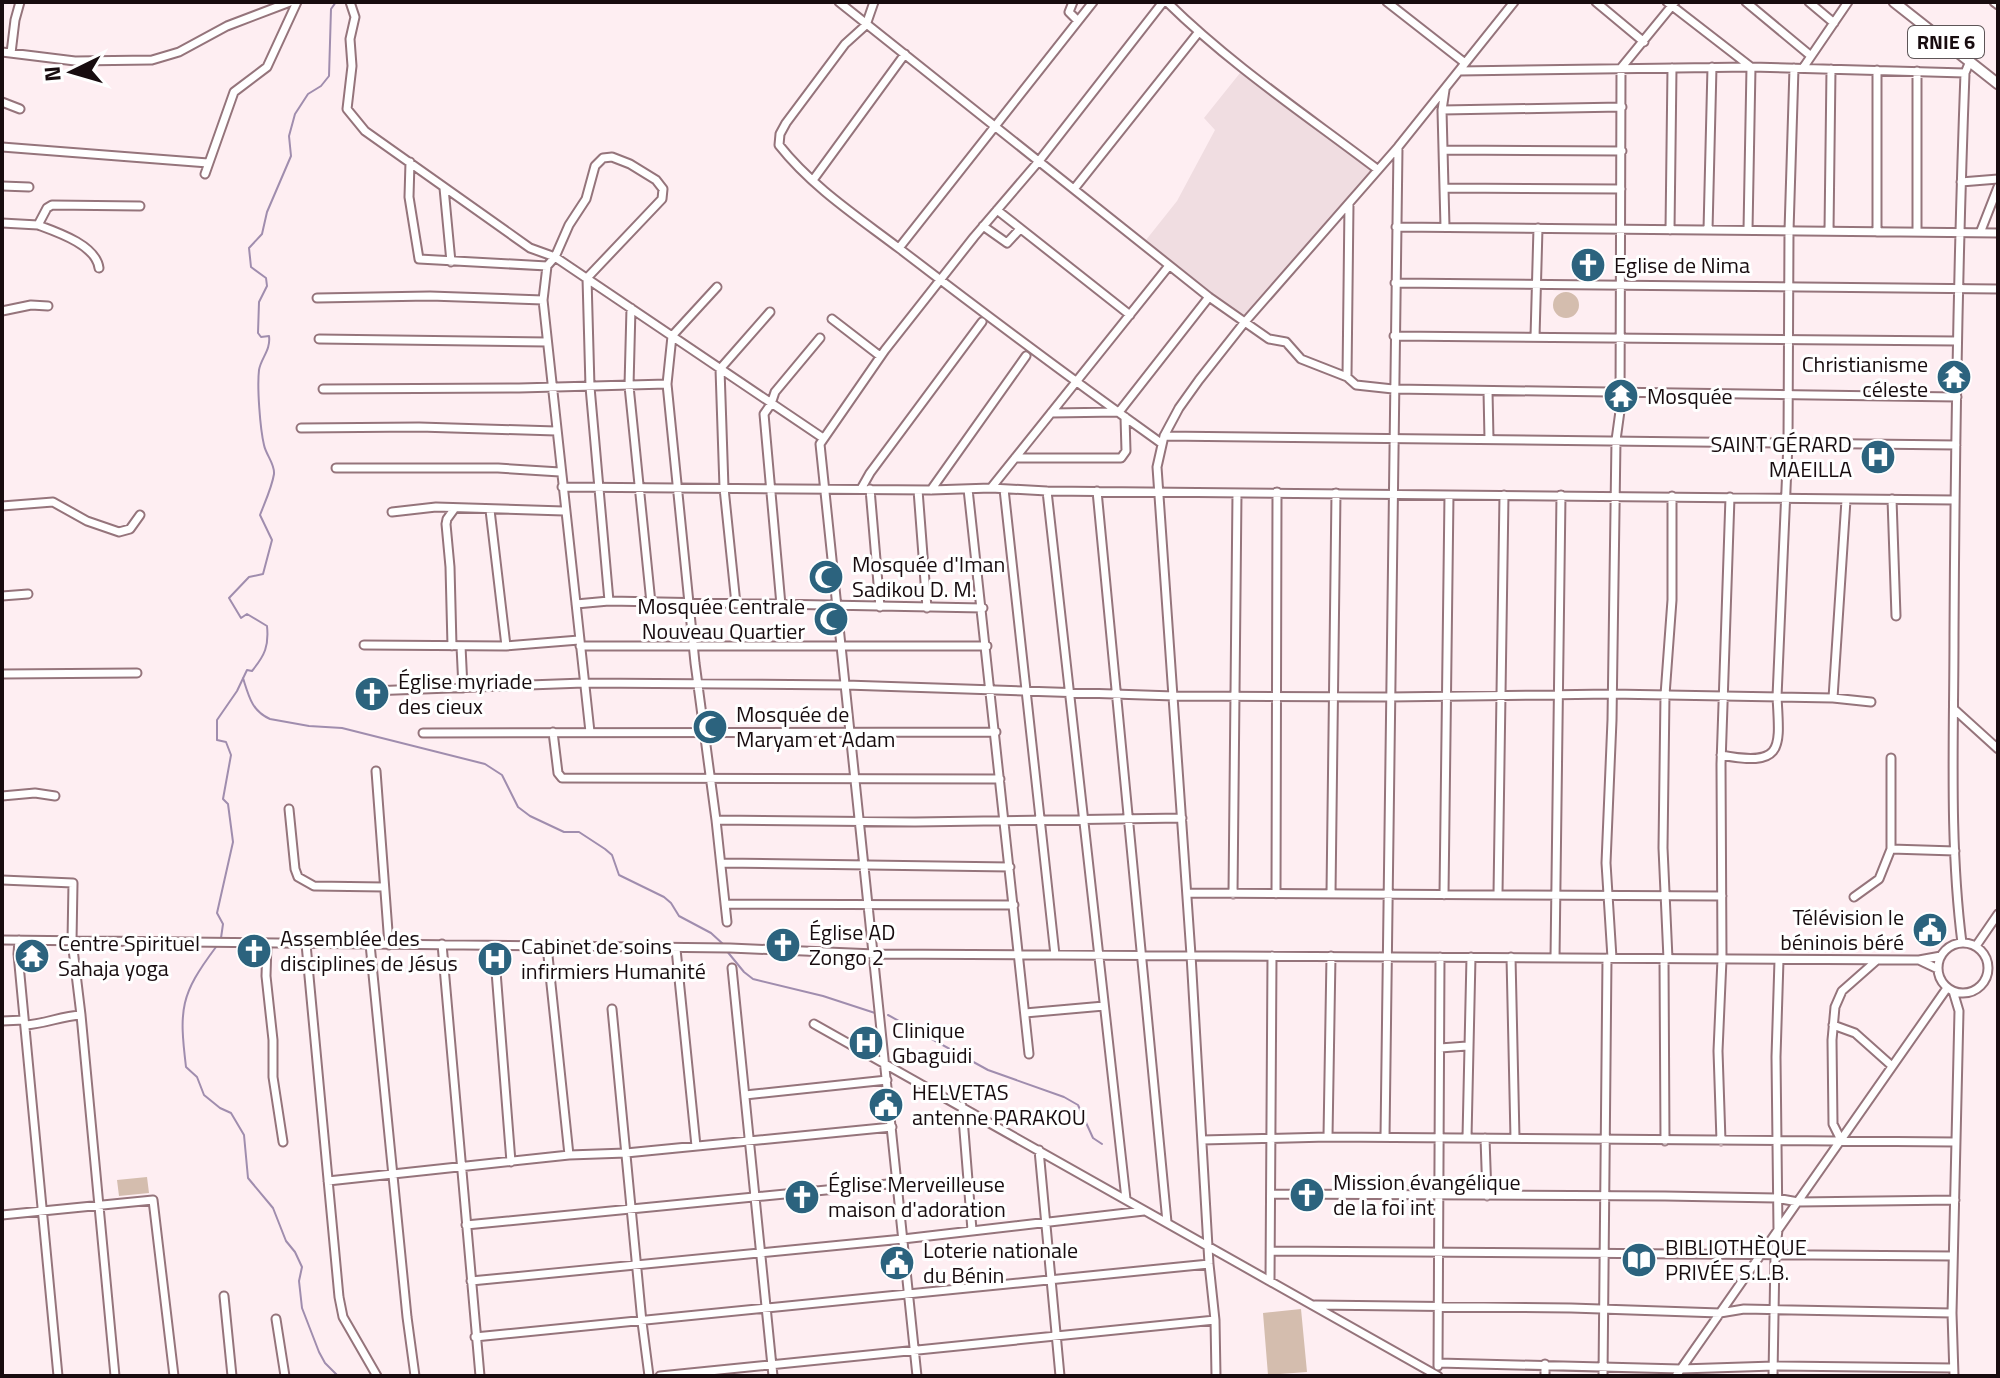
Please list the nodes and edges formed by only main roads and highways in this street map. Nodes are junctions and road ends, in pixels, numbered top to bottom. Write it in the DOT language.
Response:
graph roads {
  1 [pos="1894,2"];
  2 [pos="1998,84"];
  1 -- 2 [label="main road, RNIE 6"];
}
